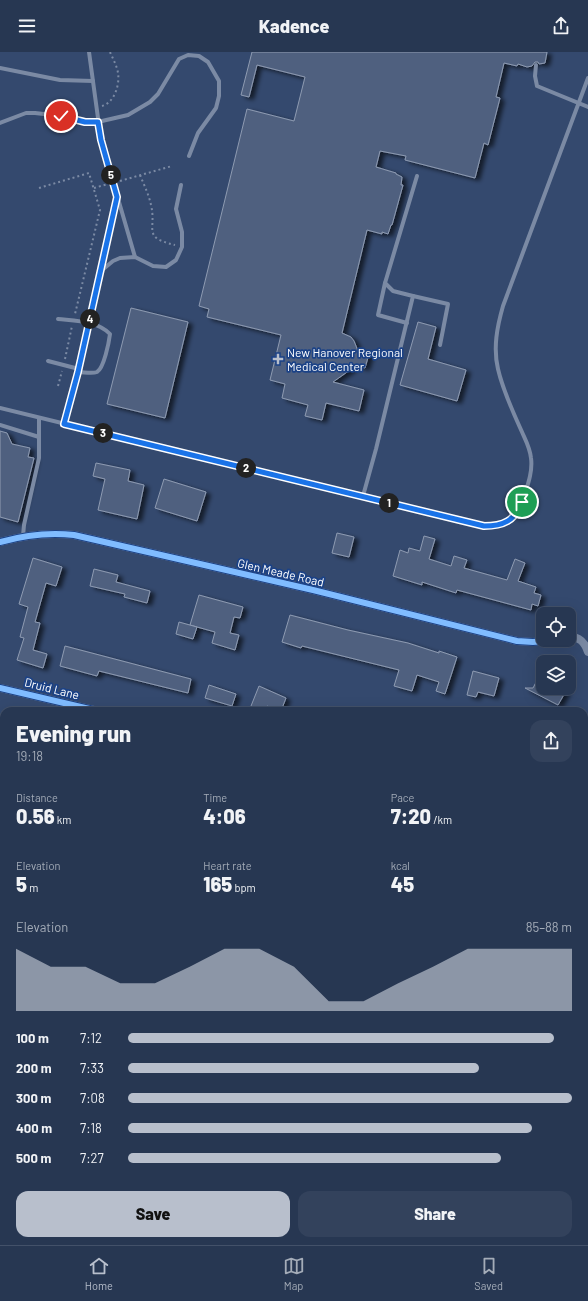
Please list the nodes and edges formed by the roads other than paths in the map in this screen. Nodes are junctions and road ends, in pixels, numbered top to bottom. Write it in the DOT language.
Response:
graph roads {
  1 [pos="89,52"];
  2 [pos="536,65"];
  3 [pos="0,68"];
  4 [pos="588,78"];
  5 [pos="93,81"];
  6 [pos="579,104"];
  7 [pos="588,107"];
  8 [pos="98,122"];
  9 [pos="0,123"];
  10 [pos="189,156"];
  11 [pos="416,176"];
  12 [pos="181,185"];
  13 [pos="117,197"];
  14 [pos="135,257"];
  15 [pos="101,271"];
  16 [pos="385,283"];
  17 [pos="413,296"];
  18 [pos="58,319"];
  19 [pos="407,322"];
  20 [pos="89,323"];
  21 [pos="440,345"];
  22 [pos="48,361"];
  23 [pos="78,370"];
  24 [pos="0,408"];
  25 [pos="40,418"];
  26 [pos="64,424"];
  27 [pos="0,425"];
  28 [pos="39,437"];
  29 [pos="363,496"];
  30 [pos="23,536"];
  31 [pos="0,542"];
  32 [pos="576,638"];
  33 [pos="536,642"];
  34 [pos="588,652"];
  35 [pos="0,688"];
  36 [pos="81,707"];
  1 -- 5 [label="lane"];
  2 -- 6 [label="lane"];
  3 -- 5 [label="lane"];
  4 -- 6 [label="lane"];
  5 -- 8 [label="lane"];
  6 -- 7 [label="lane"];
  6 -- 29 [label="lane"];
  8 -- 9 [label="lane"];
  8 -- 10 [label="lane"];
  8 -- 13 [label="lane"];
  11 -- 16 [label="lane"];
  12 -- 14 [label="lane"];
  13 -- 14 [label="lane"];
  13 -- 15 [label="lane"];
  14 -- 15 [label="lane"];
  15 -- 20 [label="lane"];
  16 -- 17 [label="lane"];
  16 -- 19 [label="lane"];
  17 -- 19 [label="lane"];
  17 -- 21 [label="lane"];
  18 -- 20 [label="lane"];
  19 -- 29 [label="lane"];
  20 -- 23 [label="lane"];
  20 -- 23 [label="lane"];
  22 -- 23 [label="lane"];
  23 -- 26 [label="lane"];
  24 -- 25 [label="lane"];
  25 -- 26 [label="lane"];
  25 -- 28 [label="lane"];
  26 -- 29 [label="lane"];
  27 -- 28 [label="lane"];
  28 -- 30 [label="lane"];
  30 -- 31 [label="street, Glen Meade Road"];
  30 -- 33 [label="street, Glen Meade Road"];
  32 -- 34 [label="street"];
  35 -- 36 [label="street, Druid Lane"];
}
